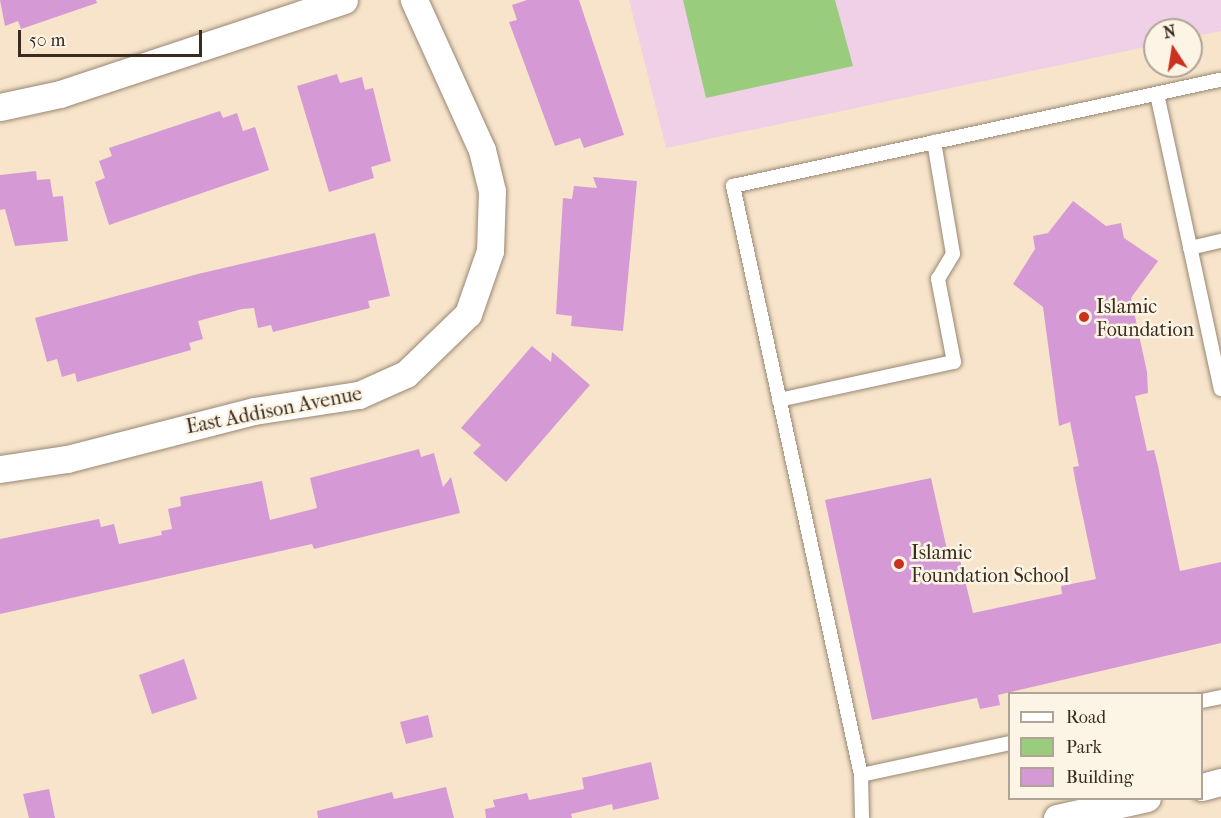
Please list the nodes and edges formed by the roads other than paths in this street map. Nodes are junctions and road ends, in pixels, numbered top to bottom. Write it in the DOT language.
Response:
graph roads {
  1 [pos="344,0"];
  2 [pos="414,0"];
  3 [pos="1221,80"];
  4 [pos="1157,94"];
  5 [pos="0,107"];
  6 [pos="934,142"];
  7 [pos="1221,241"];
  8 [pos="1190,248"];
  9 [pos="1221,389"];
  10 [pos="779,400"];
  11 [pos="0,469"];
  12 [pos="1221,697"];
  13 [pos="1203,701"];
  14 [pos="1008,743"];
  15 [pos="861,775"];
  16 [pos="1221,782"];
  17 [pos="1203,787"];
  18 [pos="1138,800"];
  19 [pos="862,818"];
  20 [pos="1057,818"];
  1 -- 5 [label="street"];
  2 -- 11 [label="street, East Addison Avenue"];
  3 -- 4 [label="lane"];
  4 -- 6 [label="lane"];
  4 -- 8 [label="lane"];
  6 -- 10 [label="lane"];
  6 -- 10 [label="lane"];
  7 -- 8 [label="lane"];
  8 -- 9 [label="lane"];
  10 -- 15 [label="lane"];
  12 -- 13 [label="lane"];
  14 -- 15 [label="lane"];
  15 -- 19 [label="lane"];
  16 -- 17 [label="street"];
  18 -- 20 [label="street"];
}
